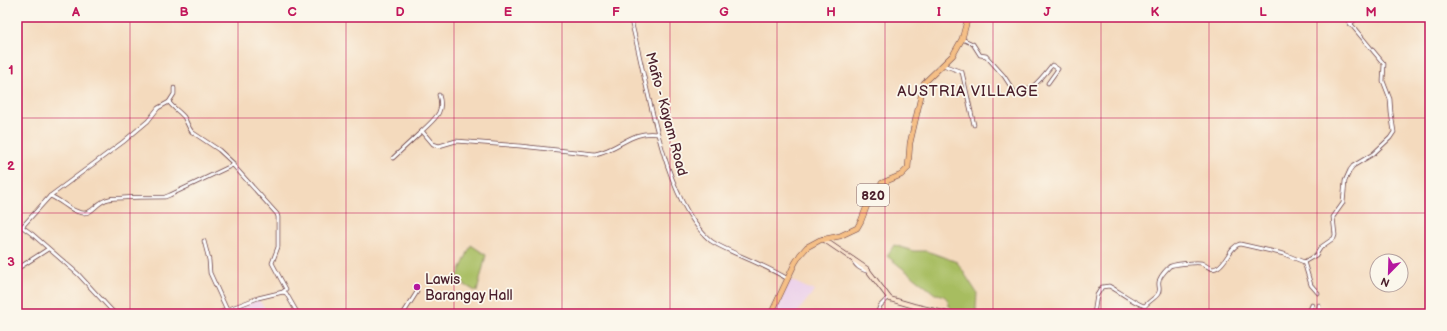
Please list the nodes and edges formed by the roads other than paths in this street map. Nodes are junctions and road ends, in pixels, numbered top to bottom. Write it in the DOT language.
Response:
graph roads {
  1 [pos="630,17"];
  2 [pos="968,17"];
  3 [pos="1345,17"];
  4 [pos="1358,17"];
  5 [pos="1423,17"];
  6 [pos="1350,24"];
  7 [pos="1430,31"];
  8 [pos="962,39"];
  9 [pos="943,65"];
  10 [pos="1048,83"];
  11 [pos="174,88"];
  12 [pos="439,95"];
  13 [pos="169,102"];
  14 [pos="974,125"];
  15 [pos="422,131"];
  16 [pos="658,134"];
  17 [pos="393,158"];
  18 [pos="233,165"];
  19 [pos="50,196"];
  20 [pos="17,223"];
  21 [pos="22,227"];
  22 [pos="823,239"];
  23 [pos="204,241"];
  24 [pos="48,249"];
  25 [pos="1304,262"];
  26 [pos="17,269"];
  27 [pos="788,279"];
  28 [pos="283,292"];
  29 [pos="416,292"];
  30 [pos="1318,293"];
  31 [pos="888,298"];
  32 [pos="1312,305"];
  33 [pos="1319,305"];
  34 [pos="227,310"];
  35 [pos="115,314"];
  36 [pos="216,314"];
  37 [pos="298,314"];
  38 [pos="403,314"];
  39 [pos="771,314"];
  40 [pos="877,314"];
  41 [pos="950,314"];
  42 [pos="1094,314"];
  43 [pos="1308,314"];
  44 [pos="1318,314"];
  1 -- 16 [label="street, Maño - Kayam Road"];
  2 -- 8 [label="highway, 820"];
  3 -- 6 [label="street"];
  4 -- 6 [label="street"];
  5 -- 7 [label="street"];
  6 -- 25 [label="street"];
  8 -- 9 [label="highway, 820"];
  8 -- 10 [label="street"];
  9 -- 14 [label="street"];
  9 -- 22 [label="highway, 820"];
  11 -- 13 [label="street"];
  12 -- 15 [label="street"];
  13 -- 18 [label="street"];
  13 -- 19 [label="street"];
  15 -- 16 [label="street"];
  15 -- 17 [label="street"];
  16 -- 27 [label="street, Maño - Kayam Road"];
  18 -- 19 [label="street"];
  18 -- 28 [label="street"];
  19 -- 21 [label="street"];
  20 -- 21 [label="street"];
  21 -- 24 [label="street"];
  22 -- 27 [label="highway, 820"];
  22 -- 31 [label="street"];
  23 -- 34 [label="street"];
  24 -- 26 [label="street"];
  24 -- 35 [label="street"];
  25 -- 30 [label="street"];
  25 -- 42 [label="street"];
  27 -- 39 [label="highway, 820"];
  28 -- 34 [label="street"];
  28 -- 37 [label="street"];
  29 -- 38 [label="street"];
  31 -- 40 [label="street"];
  31 -- 41 [label="street"];
  32 -- 43 [label="street"];
  33 -- 44 [label="street"];
  34 -- 36 [label="street"];
}
